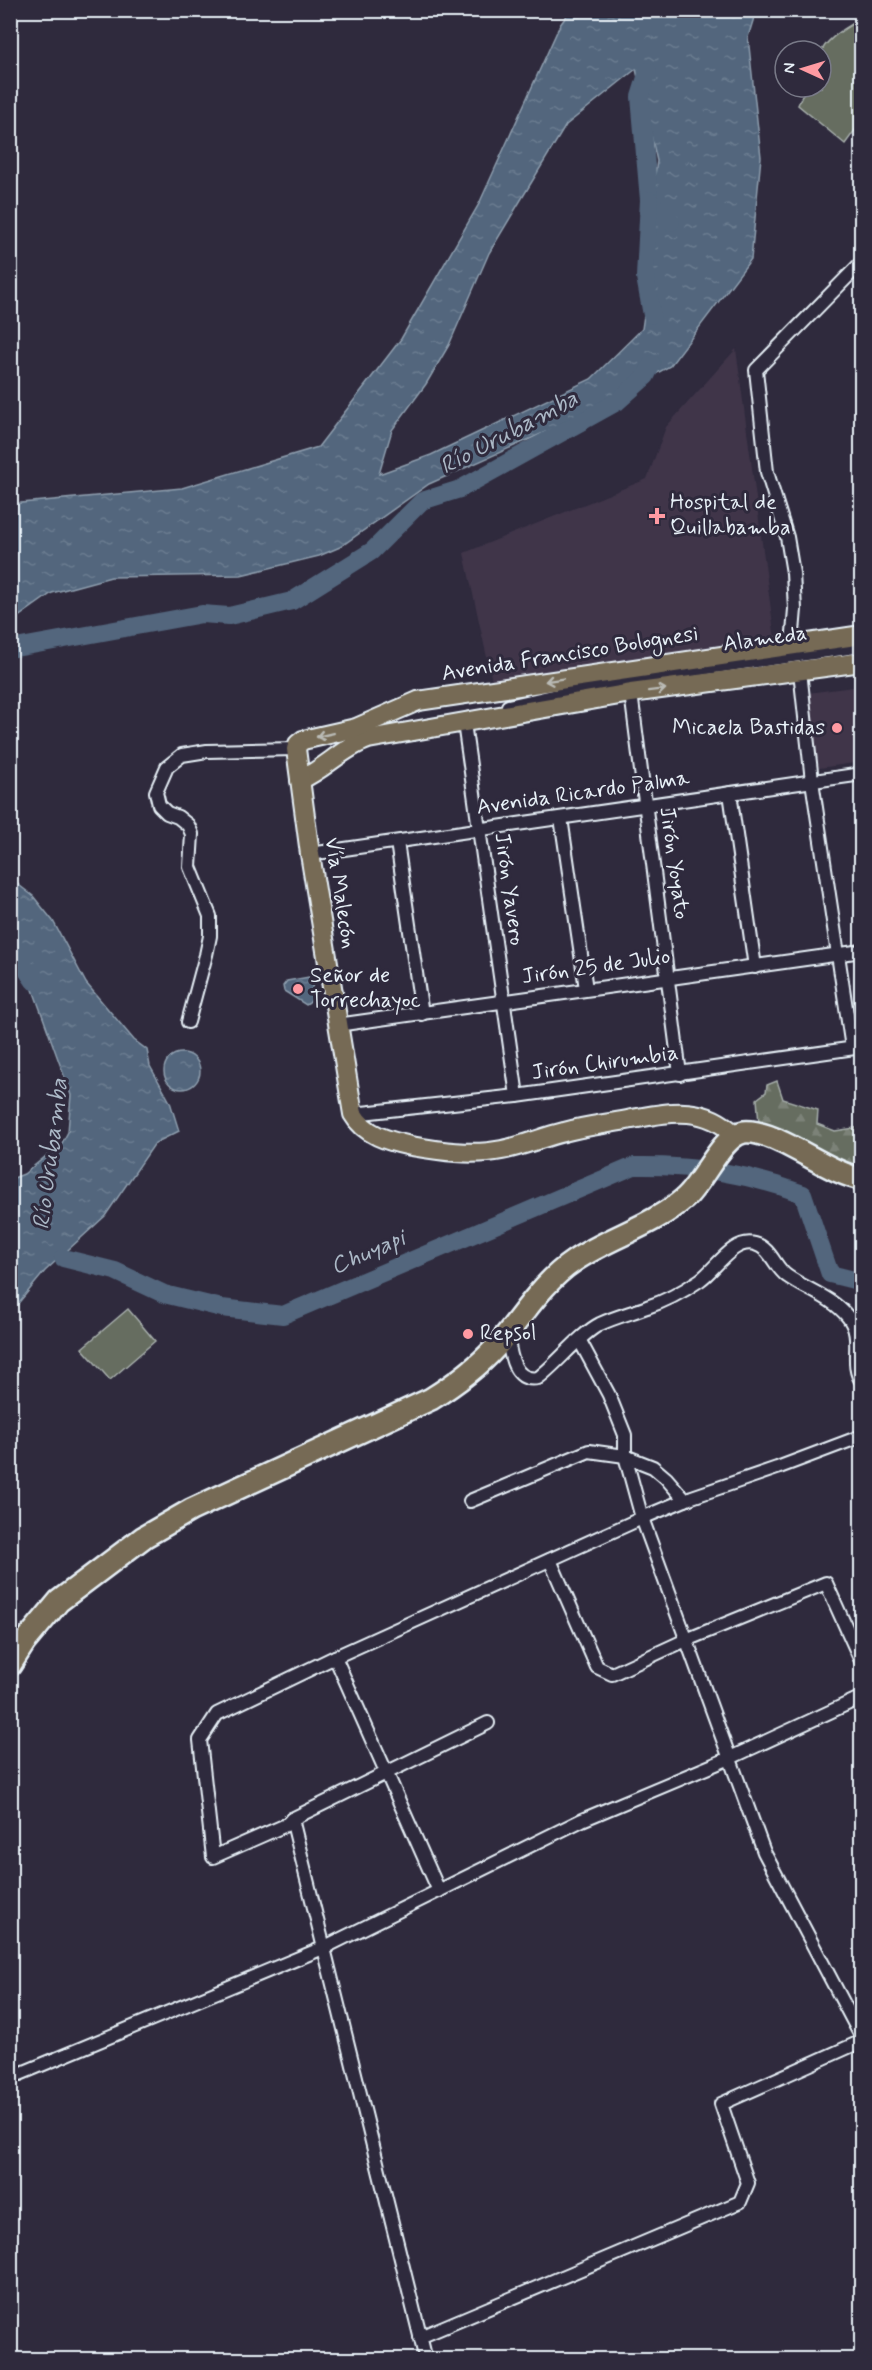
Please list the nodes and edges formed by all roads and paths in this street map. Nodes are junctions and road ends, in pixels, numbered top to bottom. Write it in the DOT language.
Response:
graph roads {
  1 [pos="861,262"];
  2 [pos="861,635"];
  3 [pos="792,644"];
  4 [pos="861,646"];
  5 [pos="861,662"];
  6 [pos="800,671"];
  7 [pos="631,693"];
  8 [pos="410,703"];
  9 [pos="464,723"];
  10 [pos="356,728"];
  11 [pos="418,731"];
  12 [pos="296,749"];
  13 [pos="861,774"];
  14 [pos="300,780"];
  15 [pos="812,781"];
  16 [pos="730,793"];
  17 [pos="644,805"];
  18 [pos="561,818"];
  19 [pos="480,829"];
  20 [pos="397,842"];
  21 [pos="310,854"];
  22 [pos="861,951"];
  23 [pos="838,954"];
  24 [pos="755,967"];
  25 [pos="669,977"];
  26 [pos="586,989"];
  27 [pos="504,1002"];
  28 [pos="422,1014"];
  29 [pos="188,1022"];
  30 [pos="336,1025"];
  31 [pos="857,1047"];
  32 [pos="680,1074"];
  33 [pos="517,1096"];
  34 [pos="353,1114"];
  35 [pos="728,1143"];
  36 [pos="861,1179"];
  37 [pos="507,1334"];
  38 [pos="580,1341"];
  39 [pos="861,1382"];
  40 [pos="861,1436"];
  41 [pos="625,1456"];
  42 [pos="685,1500"];
  43 [pos="470,1501"];
  44 [pos="642,1518"];
  45 [pos="550,1560"];
  46 [pos="686,1640"];
  47 [pos="334,1657"];
  48 [pos="861,1663"];
  49 [pos="10,1665"];
  50 [pos="861,1697"];
  51 [pos="488,1723"];
  52 [pos="730,1758"];
  53 [pos="387,1774"];
  54 [pos="292,1819"];
  55 [pos="439,1891"];
  56 [pos="324,1948"];
  57 [pos="861,2040"];
  58 [pos="10,2078"];
  59 [pos="420,2337"];
  60 [pos="426,2360"];
  1 -- 3 [label="street"];
  2 -- 3 [label="main road, Avenida Francisco Bolognesi"];
  3 -- 8 [label="main road, Avenida Francisco Bolognesi, one-way"];
  4 -- 10 [label="street, Alameda"];
  5 -- 6 [label="main road"];
  7 -- 6 [label="main road, one-way"];
  6 -- 15 [label="street"];
  7 -- 9 [label="main road"];
  7 -- 17 [label="street, Jirón Yoyato"];
  8 -- 10 [label="main road, Avenida Francisco Bolognesi"];
  8 -- 11 [label="main road"];
  9 -- 11 [label="main road"];
  9 -- 19 [label="street, Jirón Yavero"];
  10 -- 12 [label="main road, Avenida Francisco Bolognesi, one-way"];
  11 -- 14 [label="main road"];
  12 -- 14 [label="main road, Vía Malecón"];
  12 -- 29 [label="street"];
  13 -- 15 [label="street, Avenida Ricardo Palma"];
  14 -- 21 [label="main road, Vía Malecón"];
  15 -- 16 [label="street, Avenida Ricardo Palma"];
  15 -- 23 [label="street"];
  16 -- 17 [label="street, Avenida Ricardo Palma"];
  16 -- 24 [label="street"];
  17 -- 18 [label="street, Avenida Ricardo Palma"];
  17 -- 25 [label="street, Jirón Yoyato"];
  18 -- 19 [label="street, Avenida Ricardo Palma"];
  18 -- 26 [label="street"];
  19 -- 20 [label="street, Avenida Ricardo Palma"];
  19 -- 27 [label="street, Jirón Yavero"];
  20 -- 21 [label="street, Avenida Ricardo Palma"];
  20 -- 28 [label="street"];
  21 -- 30 [label="main road, Vía Malecón"];
  22 -- 23 [label="street, Jirón 25 de Julio"];
  23 -- 24 [label="street, Jirón 25 de Julio"];
  23 -- 31 [label="street"];
  24 -- 25 [label="street, Jirón 25 de Julio"];
  25 -- 26 [label="street, Jirón 25 de Julio"];
  25 -- 32 [label="street, Jirón Yoyato"];
  26 -- 27 [label="street, Jirón 25 de Julio"];
  27 -- 28 [label="street, Jirón 25 de Julio"];
  27 -- 33 [label="street, Jirón Yavero"];
  28 -- 30 [label="street, Jirón 25 de Julio"];
  30 -- 34 [label="main road, Vía Malecón"];
  31 -- 32 [label="street, Jirón Chirumbia"];
  32 -- 33 [label="street, Jirón Chirumbia"];
  33 -- 34 [label="street, Jirón Chirumbia"];
  34 -- 35 [label="main road"];
  35 -- 36 [label="highway"];
  35 -- 37 [label="highway"];
  37 -- 38 [label="street"];
  37 -- 49 [label="highway"];
  38 -- 39 [label="street"];
  38 -- 41 [label="street"];
  40 -- 42 [label="street"];
  41 -- 42 [label="street"];
  41 -- 43 [label="street"];
  41 -- 44 [label="street"];
  42 -- 44 [label="street"];
  44 -- 45 [label="street"];
  44 -- 46 [label="street"];
  45 -- 46 [label="street"];
  45 -- 47 [label="street"];
  46 -- 48 [label="street"];
  46 -- 52 [label="street"];
  47 -- 53 [label="street"];
  47 -- 54 [label="street"];
  50 -- 52 [label="street"];
  51 -- 53 [label="street"];
  52 -- 55 [label="street"];
  52 -- 57 [label="street"];
  53 -- 54 [label="street"];
  53 -- 55 [label="street"];
  54 -- 56 [label="street"];
  55 -- 56 [label="street"];
  56 -- 58 [label="street"];
  56 -- 59 [label="street"];
  57 -- 59 [label="street"];
  59 -- 60 [label="street"];
}
